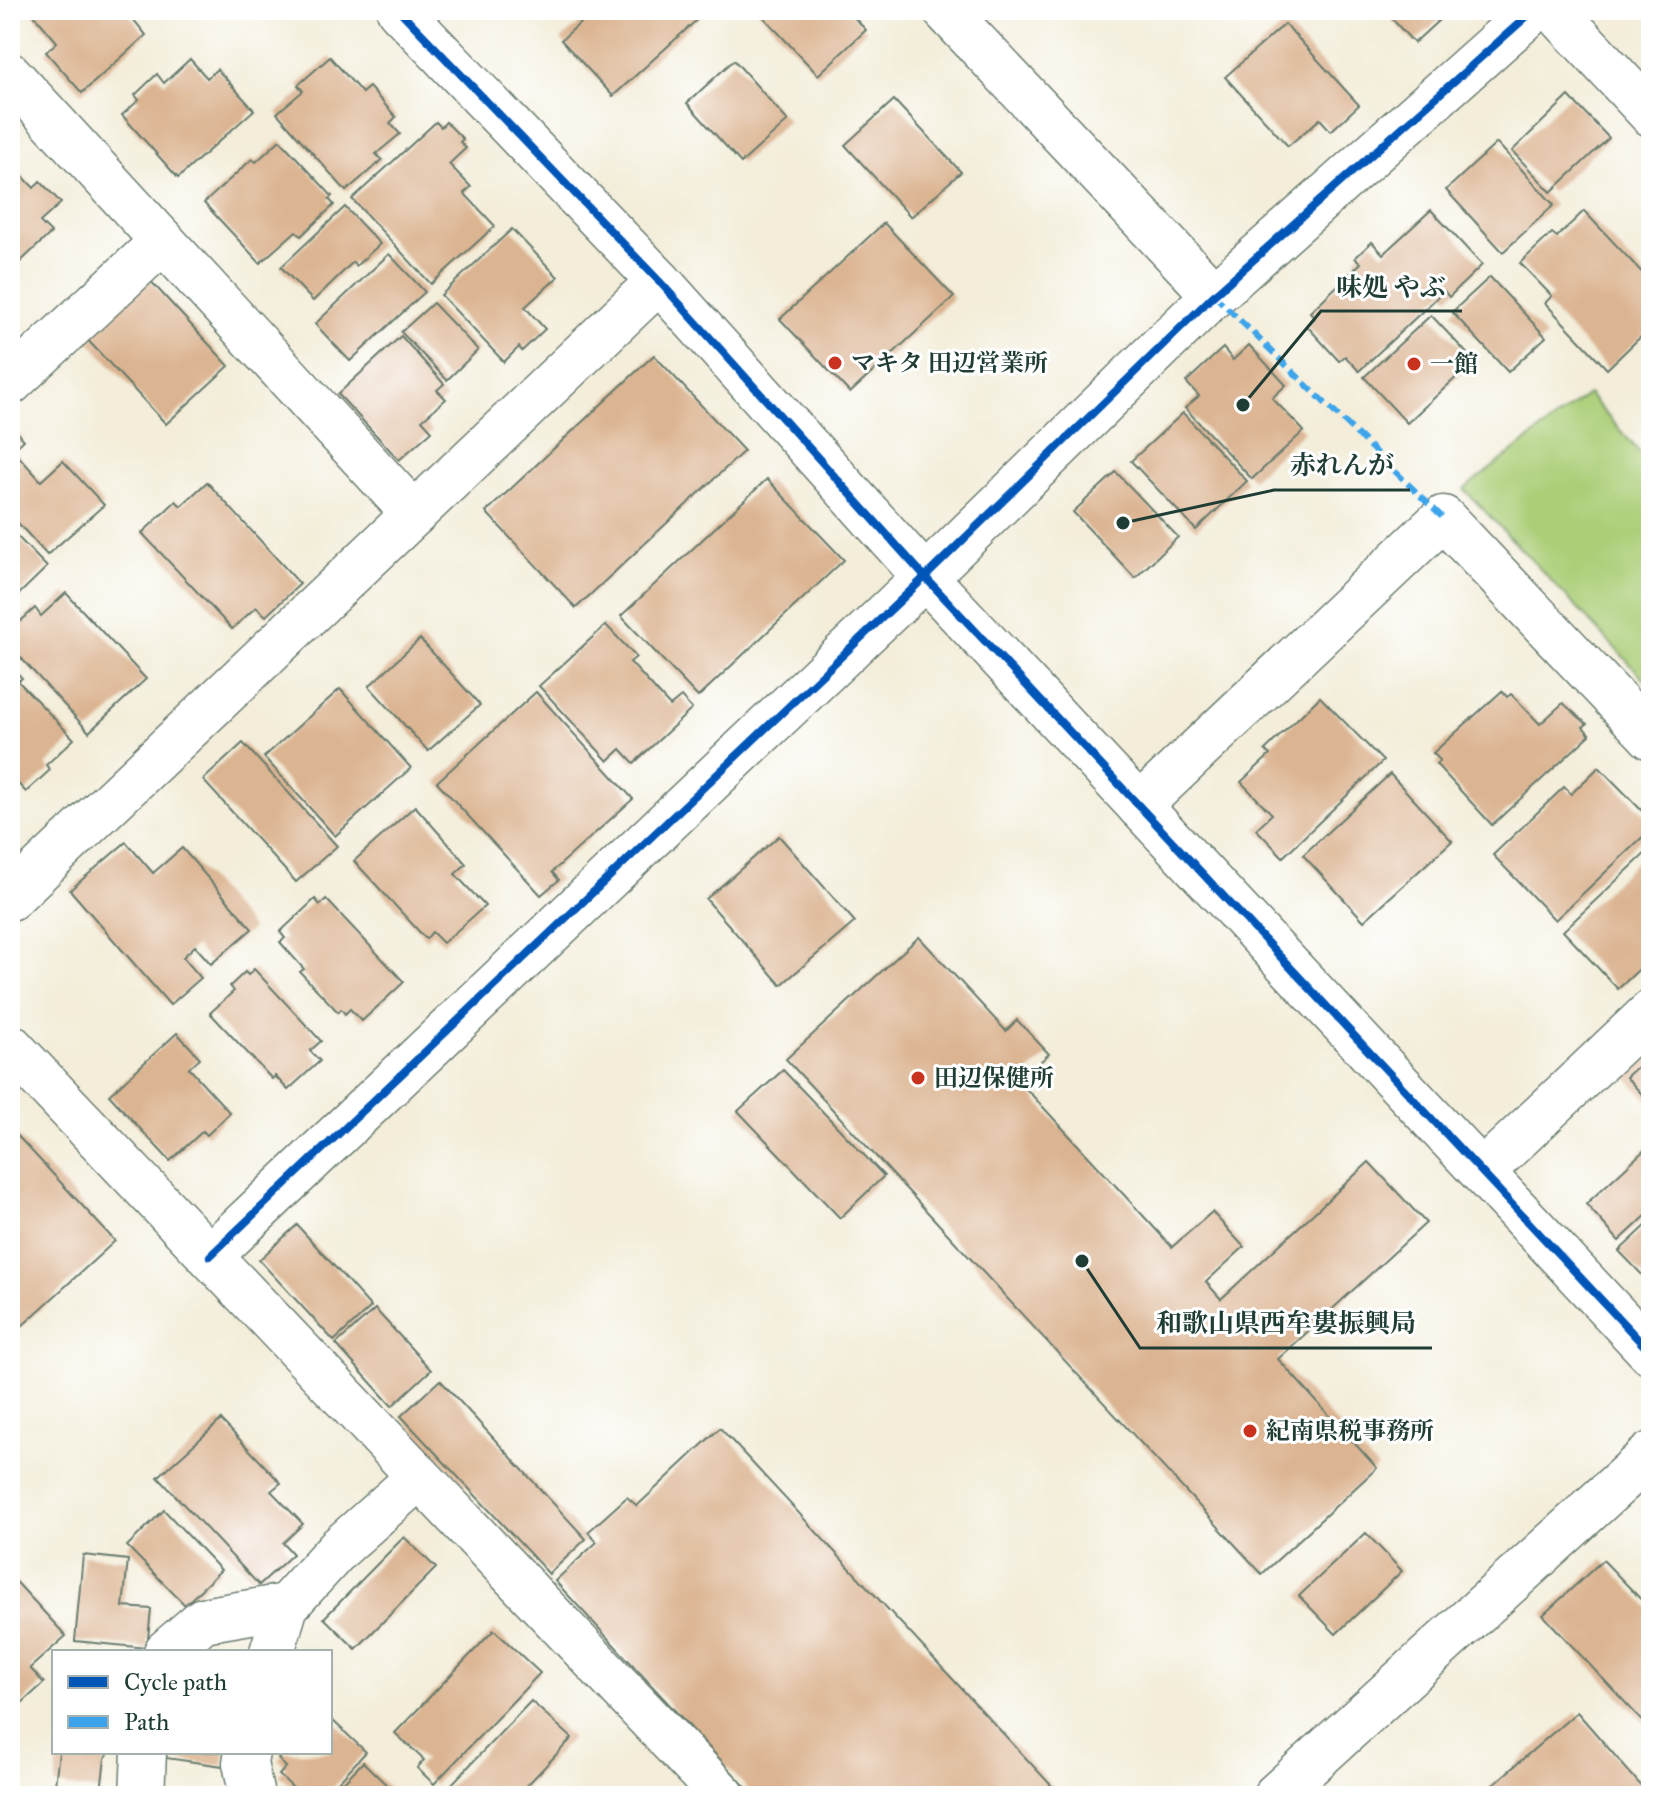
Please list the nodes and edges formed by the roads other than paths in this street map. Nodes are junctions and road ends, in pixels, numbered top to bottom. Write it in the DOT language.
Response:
graph roads {
  1 [pos="399,10"];
  2 [pos="945,10"];
  3 [pos="1534,10"];
  4 [pos="1554,10"];
  5 [pos="10,75"];
  6 [pos="1651,114"];
  7 [pos="163,241"];
  8 [pos="659,281"];
  9 [pos="1214,295"];
  10 [pos="10,383"];
  11 [pos="414,514"];
  12 [pos="925,577"];
  13 [pos="1651,737"];
  14 [pos="1139,806"];
  15 [pos="10,898"];
  16 [pos="1651,1012"];
  17 [pos="10,1046"];
  18 [pos="1482,1172"];
  19 [pos="210,1256"];
  20 [pos="1651,1353"];
  21 [pos="1651,1454"];
  22 [pos="419,1477"];
  23 [pos="286,1606"];
  24 [pos="168,1650"];
  25 [pos="273,1650"];
  26 [pos="144,1754"];
  27 [pos="247,1754"];
  28 [pos="142,1796"];
  29 [pos="252,1796"];
  30 [pos="723,1796"];
  31 [pos="1275,1796"];
  1 -- 8 [label="street"];
  2 -- 9 [label="street"];
  3 -- 9 [label="street"];
  4 -- 6 [label="street"];
  5 -- 7 [label="street"];
  7 -- 10 [label="street"];
  7 -- 11 [label="street"];
  8 -- 11 [label="street"];
  8 -- 12 [label="street"];
  9 -- 12 [label="street"];
  11 -- 15 [label="street"];
  12 -- 14 [label="street"];
  12 -- 19 [label="street"];
  13 -- 14 [label="street"];
  14 -- 18 [label="street"];
  16 -- 18 [label="street"];
  17 -- 19 [label="street"];
  18 -- 20 [label="street"];
  19 -- 22 [label="street"];
  21 -- 31 [label="street"];
  22 -- 23 [label="street"];
  22 -- 30 [label="street"];
  23 -- 24 [label="street"];
  23 -- 25 [label="street"];
  26 -- 28 [label="street"];
  27 -- 29 [label="street"];
}
